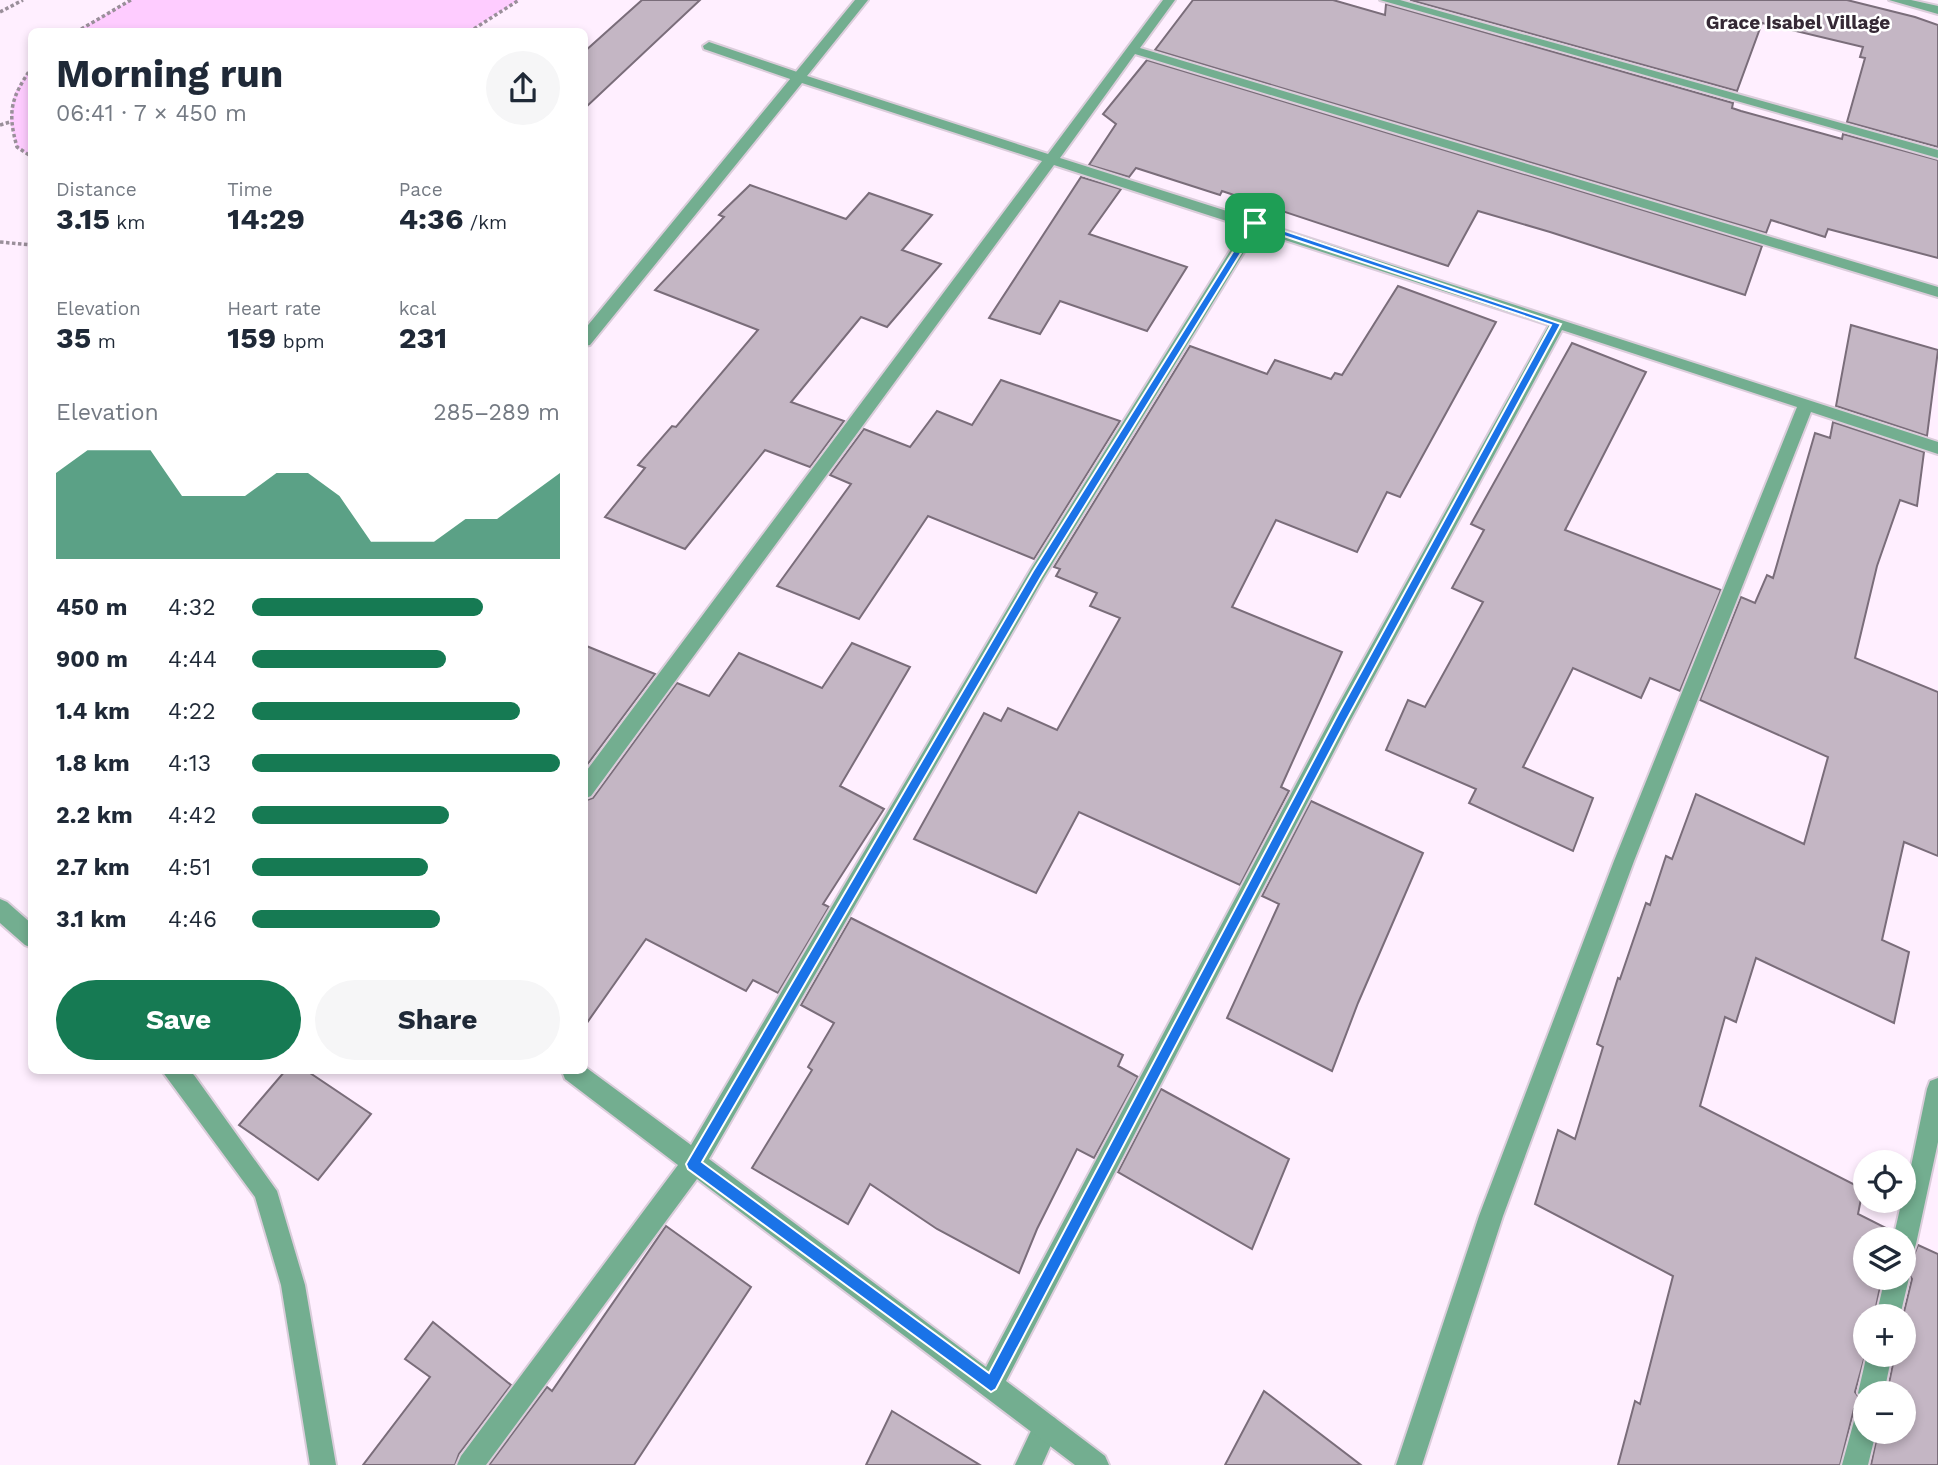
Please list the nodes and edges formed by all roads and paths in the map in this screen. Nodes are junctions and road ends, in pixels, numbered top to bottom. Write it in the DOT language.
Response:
graph roads {
  1 [pos="23,0"];
  2 [pos="131,0"];
  3 [pos="519,0"];
  4 [pos="862,0"];
  5 [pos="1169,0"];
  6 [pos="1386,0"];
  7 [pos="1895,0"];
  8 [pos="1938,10"];
  9 [pos="0,12"];
  10 [pos="83,28"];
  11 [pos="476,28"];
  12 [pos="709,46"];
  13 [pos="1135,50"];
  14 [pos="28,73"];
  15 [pos="801,78"];
  16 [pos="10,122"];
  17 [pos="0,125"];
  18 [pos="28,154"];
  19 [pos="1938,154"];
  20 [pos="1050,160"];
  21 [pos="1255,223"];
  22 [pos="0,242"];
  23 [pos="28,245"];
  24 [pos="1938,292"];
  25 [pos="1557,324"];
  26 [pos="588,336"];
  27 [pos="1806,404"];
  28 [pos="1938,448"];
  29 [pos="588,785"];
  30 [pos="0,909"];
  31 [pos="28,934"];
  32 [pos="176,1074"];
  33 [pos="577,1074"];
  34 [pos="1938,1090"];
  35 [pos="693,1164"];
  36 [pos="1908,1227"];
  37 [pos="991,1384"];
  38 [pos="1046,1427"];
  39 [pos="1860,1444"];
  40 [pos="323,1465"];
  41 [pos="470,1465"];
  42 [pos="1028,1465"];
  43 [pos="1096,1465"];
  44 [pos="1409,1465"];
  45 [pos="1855,1465"];
  1 -- 9 [label="path"];
  2 -- 10 [label="path"];
  3 -- 11 [label="path"];
  4 -- 15 [label="street"];
  5 -- 13 [label="street"];
  6 -- 19 [label="street"];
  7 -- 8 [label="street"];
  12 -- 15 [label="street"];
  13 -- 20 [label="street"];
  13 -- 24 [label="street"];
  14 -- 16 [label="path"];
  15 -- 20 [label="street"];
  15 -- 26 [label="street"];
  16 -- 17 [label="path"];
  16 -- 18 [label="path"];
  20 -- 21 [label="street"];
  20 -- 29 [label="street"];
  21 -- 25 [label="street"];
  21 -- 35 [label="street"];
  22 -- 23 [label="path"];
  25 -- 27 [label="street"];
  25 -- 37 [label="street"];
  27 -- 28 [label="street"];
  27 -- 44 [label="street"];
  30 -- 31 [label="street"];
  32 -- 40 [label="street"];
  33 -- 35 [label="street"];
  34 -- 36 [label="street"];
  35 -- 37 [label="street"];
  35 -- 41 [label="street"];
  37 -- 38 [label="street"];
  38 -- 42 [label="street"];
  38 -- 43 [label="street"];
  39 -- 45 [label="street"];
}
